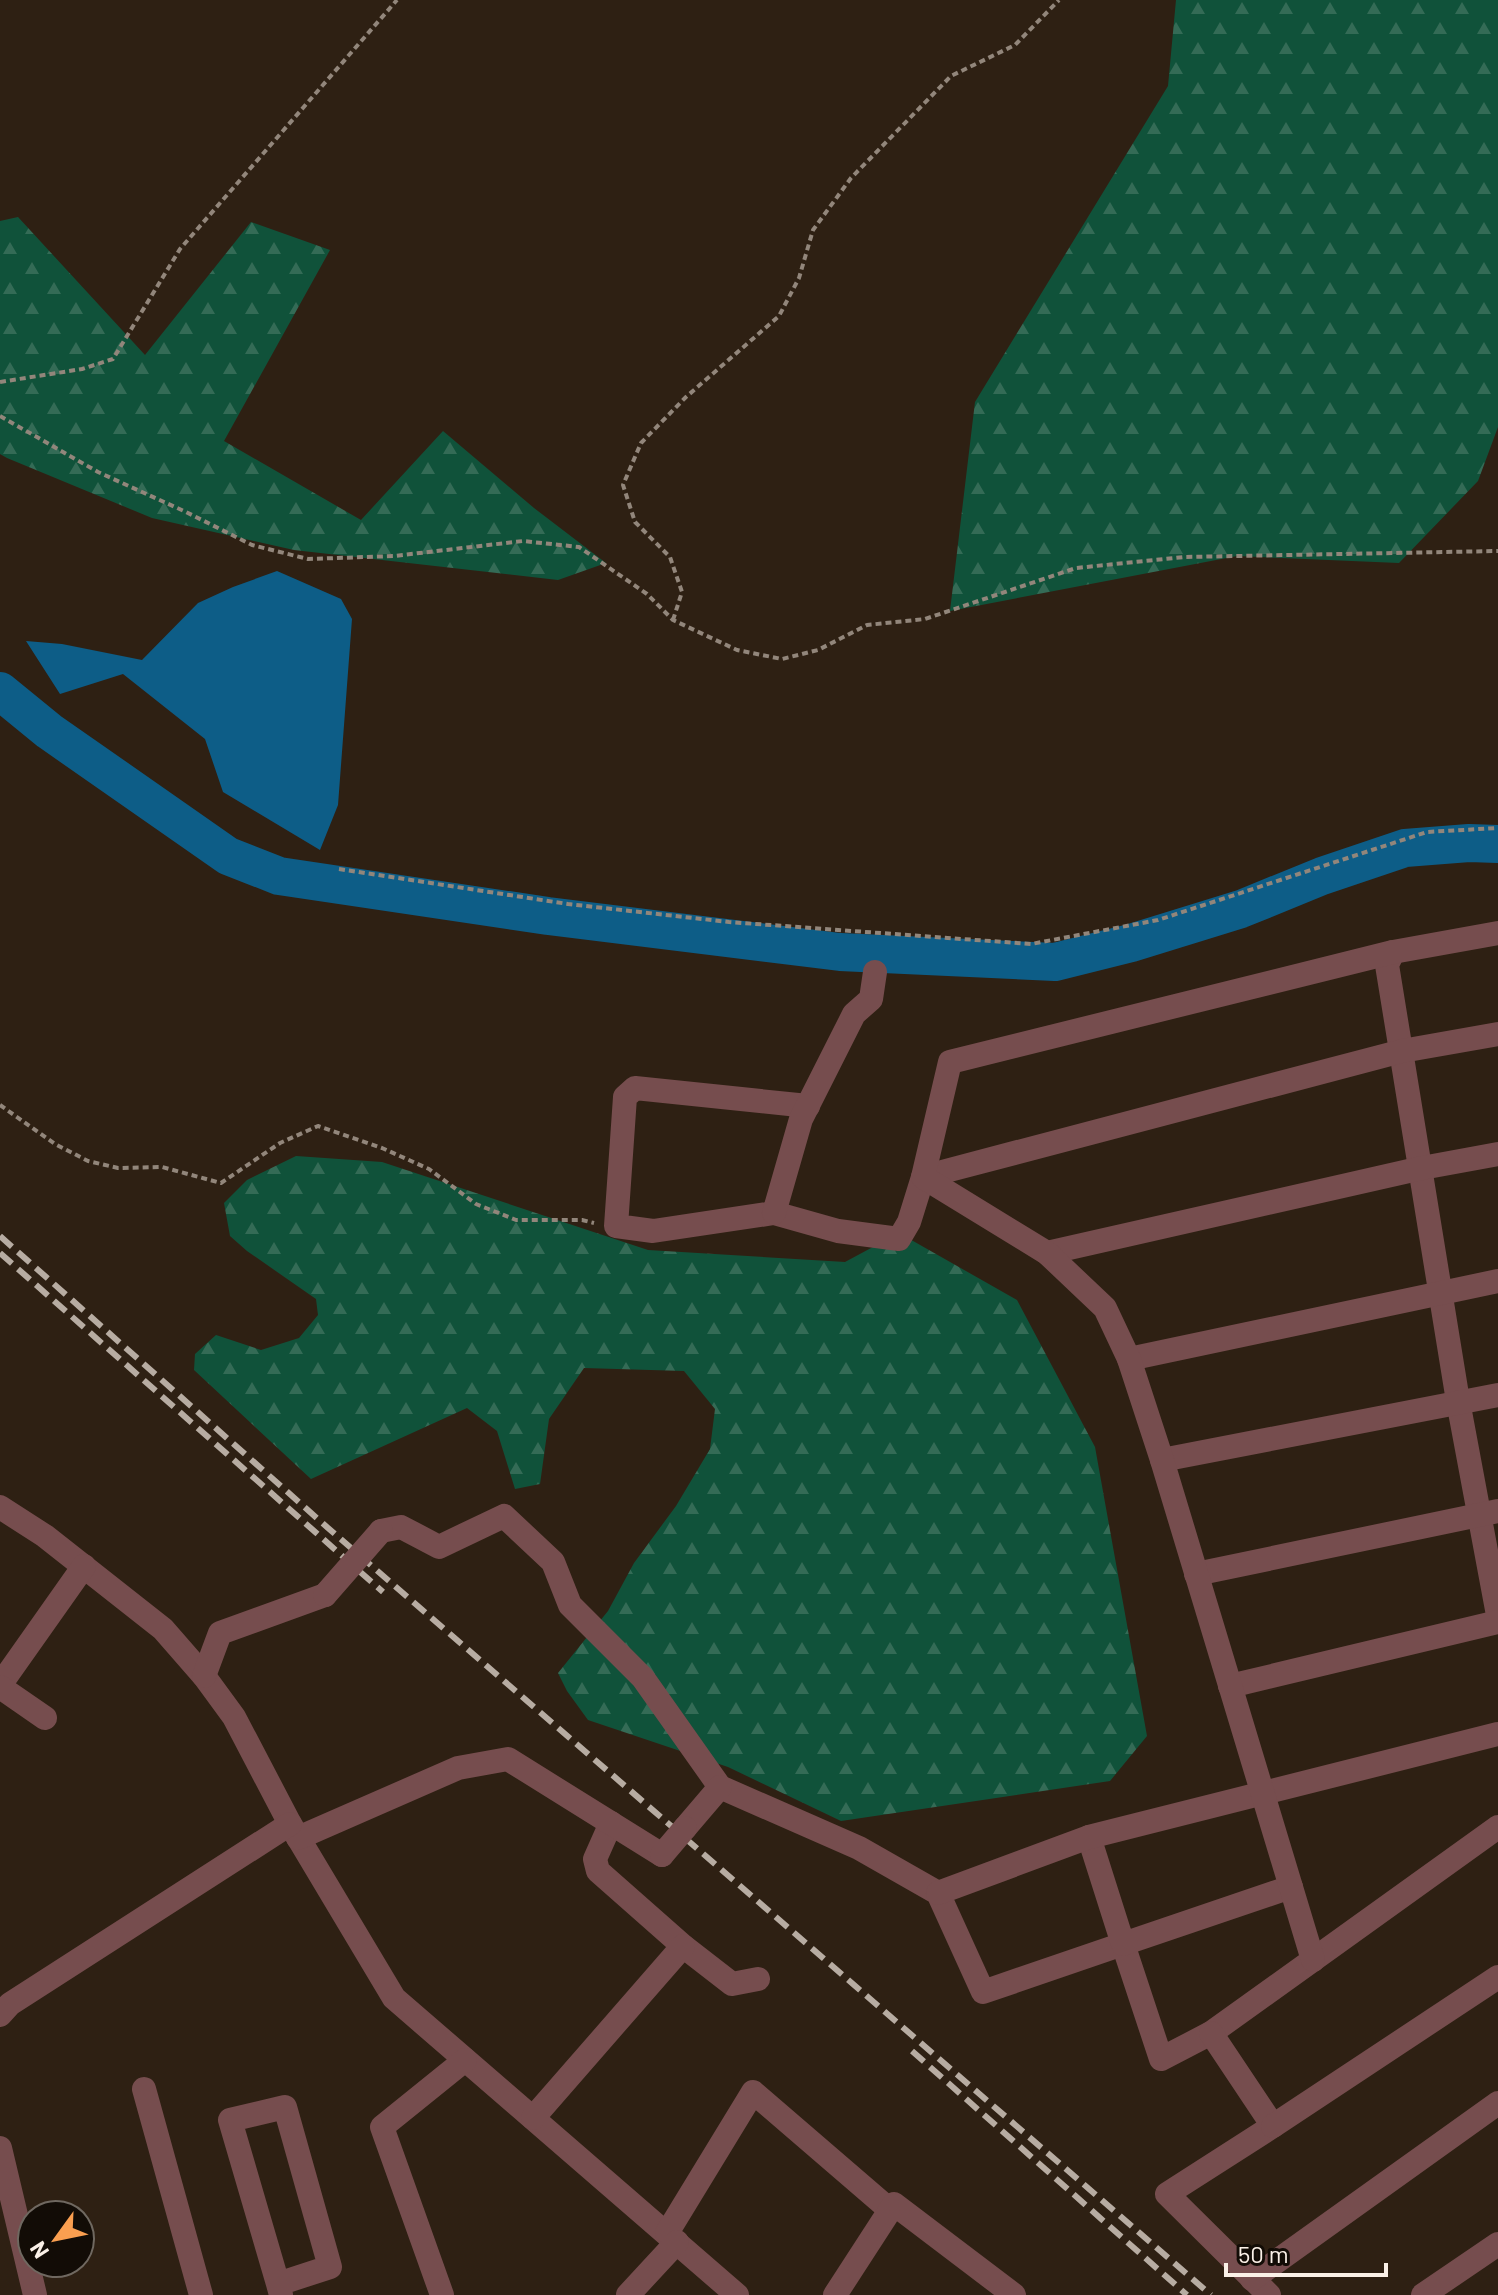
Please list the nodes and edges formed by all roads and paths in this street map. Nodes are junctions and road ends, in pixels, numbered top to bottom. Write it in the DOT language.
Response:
graph roads {
  1 [pos="397,0"];
  2 [pos="1059,0"];
  3 [pos="0,382"];
  4 [pos="0,416"];
  5 [pos="1498,551"];
  6 [pos="673,620"];
  7 [pos="1498,828"];
  8 [pos="339,869"];
  9 [pos="1498,933"];
  10 [pos="1393,952"];
  11 [pos="875,972"];
  12 [pos="1498,1034"];
  13 [pos="1402,1051"];
  14 [pos="0,1105"];
  15 [pos="808,1106"];
  16 [pos="1498,1154"];
  17 [pos="1422,1168"];
  18 [pos="923,1177"];
  19 [pos="774,1213"];
  20 [pos="616,1226"];
  21 [pos="1047,1253"];
  22 [pos="1498,1281"];
  23 [pos="1442,1291"];
  24 [pos="1129,1359"];
  25 [pos="1498,1395"];
  26 [pos="1458,1401"];
  27 [pos="1162,1460"];
  28 [pos="0,1507"];
  29 [pos="1489,1513"];
  30 [pos="84,1566"];
  31 [pos="1196,1574"];
  32 [pos="1498,1615"];
  33 [pos="1498,1622"];
  34 [pos="204,1676"];
  35 [pos="0,1686"];
  36 [pos="1230,1686"];
  37 [pos="45,1718"];
  38 [pos="1498,1734"];
  39 [pos="720,1787"];
  40 [pos="1262,1793"];
  41 [pos="611,1823"];
  42 [pos="1498,1827"];
  43 [pos="294,1831"];
  44 [pos="1089,1837"];
  45 [pos="1291,1887"];
  46 [pos="938,1893"];
  47 [pos="1123,1944"];
  48 [pos="683,1946"];
  49 [pos="1313,1960"];
  50 [pos="1498,1977"];
  51 [pos="758,1979"];
  52 [pos="0,2013"];
  53 [pos="1211,2033"];
  54 [pos="465,2060"];
  55 [pos="144,2089"];
  56 [pos="1498,2103"];
  57 [pos="533,2118"];
  58 [pos="1273,2126"];
  59 [pos="0,2148"];
  60 [pos="890,2210"];
  61 [pos="672,2238"];
  62 [pos="1498,2244"];
  63 [pos="1260,2287"];
  64 [pos="279,2290"];
  65 [pos="35,2295"];
  66 [pos="201,2295"];
  67 [pos="442,2295"];
  68 [pos="628,2295"];
  69 [pos="737,2295"];
  70 [pos="835,2295"];
  71 [pos="1014,2295"];
  72 [pos="1423,2295"];
  1 -- 3 [label="path"];
  2 -- 6 [label="path"];
  4 -- 6 [label="path"];
  5 -- 6 [label="path"];
  7 -- 8 [label="path"];
  9 -- 10 [label="street"];
  10 -- 13 [label="street"];
  10 -- 18 [label="street"];
  11 -- 15 [label="street"];
  12 -- 13 [label="street"];
  13 -- 17 [label="street"];
  13 -- 18 [label="street"];
  14 -- 20 [label="path"];
  15 -- 19 [label="street"];
  15 -- 20 [label="street"];
  16 -- 17 [label="street"];
  17 -- 21 [label="street"];
  17 -- 23 [label="street"];
  18 -- 19 [label="street"];
  18 -- 21 [label="street"];
  19 -- 20 [label="street"];
  21 -- 24 [label="street"];
  22 -- 23 [label="street"];
  23 -- 24 [label="street"];
  23 -- 26 [label="street"];
  24 -- 27 [label="street"];
  25 -- 26 [label="street"];
  26 -- 27 [label="street"];
  26 -- 29 [label="street"];
  27 -- 31 [label="street"];
  28 -- 30 [label="street"];
  29 -- 31 [label="street"];
  29 -- 32 [label="street"];
  30 -- 34 [label="street"];
  30 -- 35 [label="street"];
  31 -- 36 [label="street"];
  33 -- 36 [label="street"];
  34 -- 39 [label="street, bridge"];
  34 -- 43 [label="street"];
  35 -- 37 [label="street"];
  36 -- 40 [label="street"];
  38 -- 40 [label="street"];
  39 -- 41 [label="street, bridge"];
  39 -- 46 [label="street"];
  40 -- 44 [label="street"];
  40 -- 45 [label="street"];
  41 -- 43 [label="street"];
  41 -- 48 [label="street"];
  42 -- 49 [label="street"];
  43 -- 52 [label="street"];
  43 -- 54 [label="street"];
  44 -- 46 [label="street"];
  44 -- 47 [label="street"];
  45 -- 47 [label="street"];
  45 -- 49 [label="street"];
  46 -- 47 [label="street"];
  47 -- 53 [label="street"];
  48 -- 51 [label="street"];
  48 -- 57 [label="street"];
  49 -- 53 [label="street"];
  50 -- 58 [label="street"];
  53 -- 58 [label="street"];
  54 -- 57 [label="street"];
  54 -- 67 [label="street"];
  55 -- 66 [label="street"];
  56 -- 63 [label="street"];
  57 -- 61 [label="street"];
  58 -- 63 [label="street"];
  59 -- 65 [label="street"];
  60 -- 61 [label="street"];
  60 -- 70 [label="street"];
  60 -- 71 [label="street"];
  61 -- 68 [label="street"];
  61 -- 69 [label="street"];
  62 -- 72 [label="street"];
  64 -- 64 [label="street"];
}
